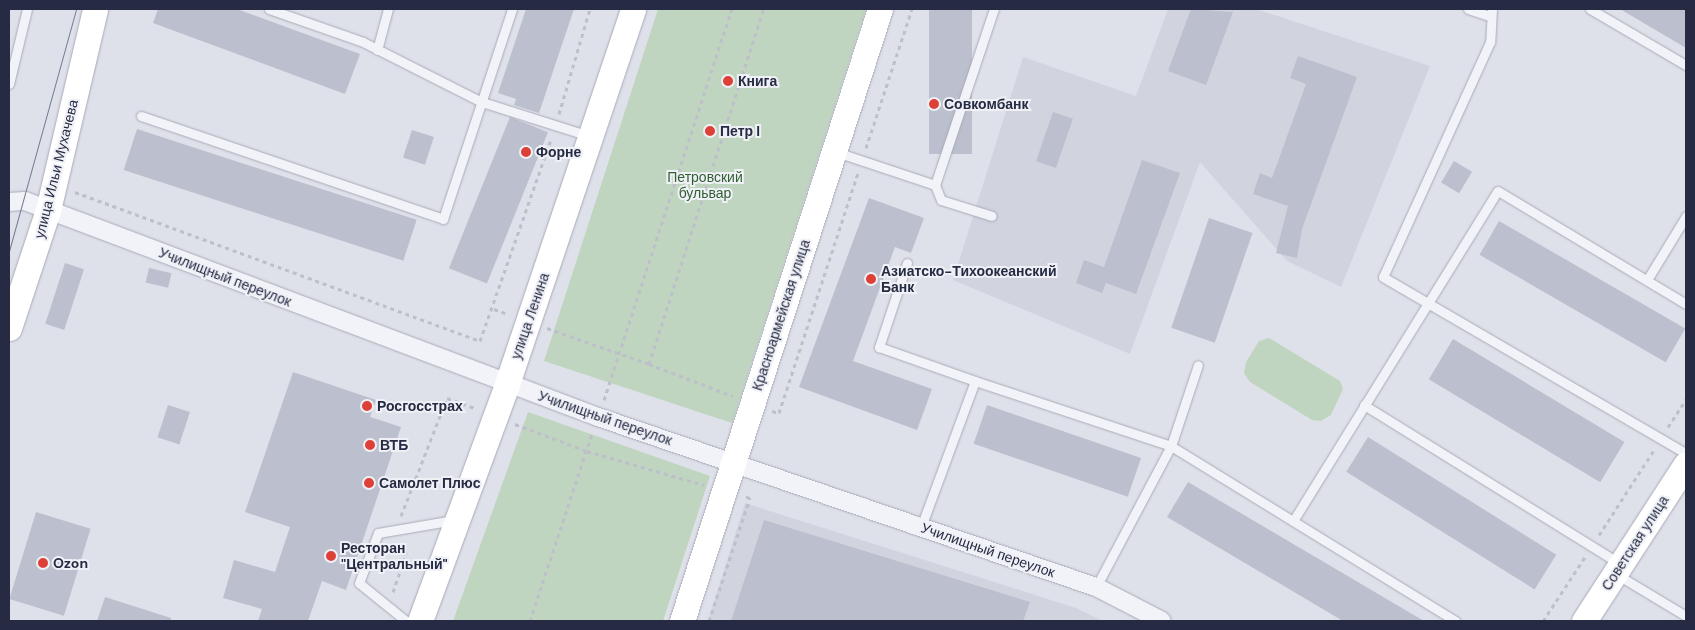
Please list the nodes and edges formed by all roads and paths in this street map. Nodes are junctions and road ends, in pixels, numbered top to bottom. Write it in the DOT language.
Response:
graph roads {
  1 [pos="27,9"];
  2 [pos="95,9"];
  3 [pos="269,9"];
  4 [pos="388,9"];
  5 [pos="512,9"];
  6 [pos="590,9"];
  7 [pos="633,9"];
  8 [pos="732,9"];
  9 [pos="764,9"];
  10 [pos="880,9"];
  11 [pos="994,9"];
  12 [pos="1468,9"];
  13 [pos="1590,9"];
  14 [pos="1491,12"];
  15 [pos="377,50"];
  16 [pos="1686,65"];
  17 [pos="9,84"];
  18 [pos="482,102"];
  19 [pos="141,116"];
  20 [pos="556,126"];
  21 [pos="592,137"];
  22 [pos="834,151"];
  23 [pos="935,185"];
  24 [pos="67,189"];
  25 [pos="9,202"];
  26 [pos="48,210"];
  27 [pos="992,216"];
  28 [pos="1686,216"];
  29 [pos="907,263"];
  30 [pos="1647,280"];
  31 [pos="1429,301"];
  32 [pos="1686,304"];
  33 [pos="494,309"];
  34 [pos="529,321"];
  35 [pos="9,328"];
  36 [pos="619,354"];
  37 [pos="1198,365"];
  38 [pos="975,381"];
  39 [pos="507,384"];
  40 [pos="447,398"];
  41 [pos="1686,399"];
  42 [pos="1364,405"];
  43 [pos="598,417"];
  44 [pos="1662,438"];
  45 [pos="1170,446"];
  46 [pos="733,462"];
  47 [pos="1684,468"];
  48 [pos="456,520"];
  49 [pos="1293,521"];
  50 [pos="920,527"];
  51 [pos="401,529"];
  52 [pos="1592,546"];
  53 [pos="1617,568"];
  54 [pos="1096,587"];
  55 [pos="388,606"];
  56 [pos="1686,616"];
  57 [pos="1592,618"];
  58 [pos="406,621"];
  59 [pos="420,621"];
  60 [pos="530,621"];
  61 [pos="682,621"];
  62 [pos="1162,621"];
  63 [pos="1455,621"];
  64 [pos="1543,621"];
  1 -- 17 [label="lane"];
  2 -- 26 [label="main road, улица Ильи Мухачева"];
  3 -- 15 [label="lane"];
  4 -- 15 [label="lane"];
  5 -- 18 [label="lane"];
  6 -- 20 [label="path"];
  7 -- 21 [label="main road, улица Ленина"];
  8 -- 36 [label="path"];
  9 -- 36 [label="path"];
  10 -- 22 [label="main road, Красноармейская улица"];
  11 -- 23 [label="lane"];
  12 -- 14 [label="lane"];
  13 -- 16 [label="lane"];
  14 -- 31 [label="lane"];
  15 -- 18 [label="lane"];
  18 -- 19 [label="lane"];
  18 -- 20 [label="lane"];
  20 -- 21 [label="lane"];
  20 -- 33 [label="path"];
  21 -- 34 [label="main road, улица Ленина"];
  22 -- 23 [label="lane"];
  22 -- 46 [label="main road, Красноармейская улица"];
  23 -- 27 [label="lane"];
  24 -- 33 [label="path"];
  25 -- 26 [label="street, Училищный переулок"];
  26 -- 35 [label="main road, улица Ильи Мухачева"];
  26 -- 39 [label="street, Училищный переулок"];
  28 -- 30 [label="lane"];
  29 -- 38 [label="lane"];
  30 -- 31 [label="lane"];
  30 -- 32 [label="lane"];
  31 -- 42 [label="lane"];
  31 -- 44 [label="lane"];
  33 -- 34 [label="path"];
  34 -- 36 [label="path"];
  34 -- 39 [label="main road, улица Ленина"];
  36 -- 43 [label="path"];
  37 -- 45 [label="lane"];
  38 -- 45 [label="lane"];
  38 -- 50 [label="lane"];
  39 -- 43 [label="street, Училищный переулок"];
  39 -- 48 [label="main road, улица Ленина"];
  40 -- 51 [label="path"];
  41 -- 44 [label="path"];
  42 -- 49 [label="lane"];
  42 -- 52 [label="lane"];
  43 -- 46 [label="street, Училищный переулок"];
  43 -- 60 [label="path"];
  44 -- 47 [label="lane"];
  44 -- 52 [label="path"];
  45 -- 49 [label="lane"];
  45 -- 54 [label="lane"];
  46 -- 50 [label="street, Училищный переулок"];
  46 -- 61 [label="main road, Красноармейская улица"];
  47 -- 53 [label="main road, Советская улица"];
  48 -- 51 [label="lane"];
  48 -- 59 [label="main road, улица Ленина"];
  49 -- 63 [label="lane"];
  50 -- 54 [label="street, Училищный переулок"];
  51 -- 55 [label="path"];
  51 -- 55 [label="lane"];
  52 -- 53 [label="lane"];
  52 -- 64 [label="path"];
  53 -- 56 [label="lane"];
  53 -- 57 [label="main road, Советская улица"];
  54 -- 62 [label="street, Училищный переулок"];
  55 -- 58 [label="lane"];
}
